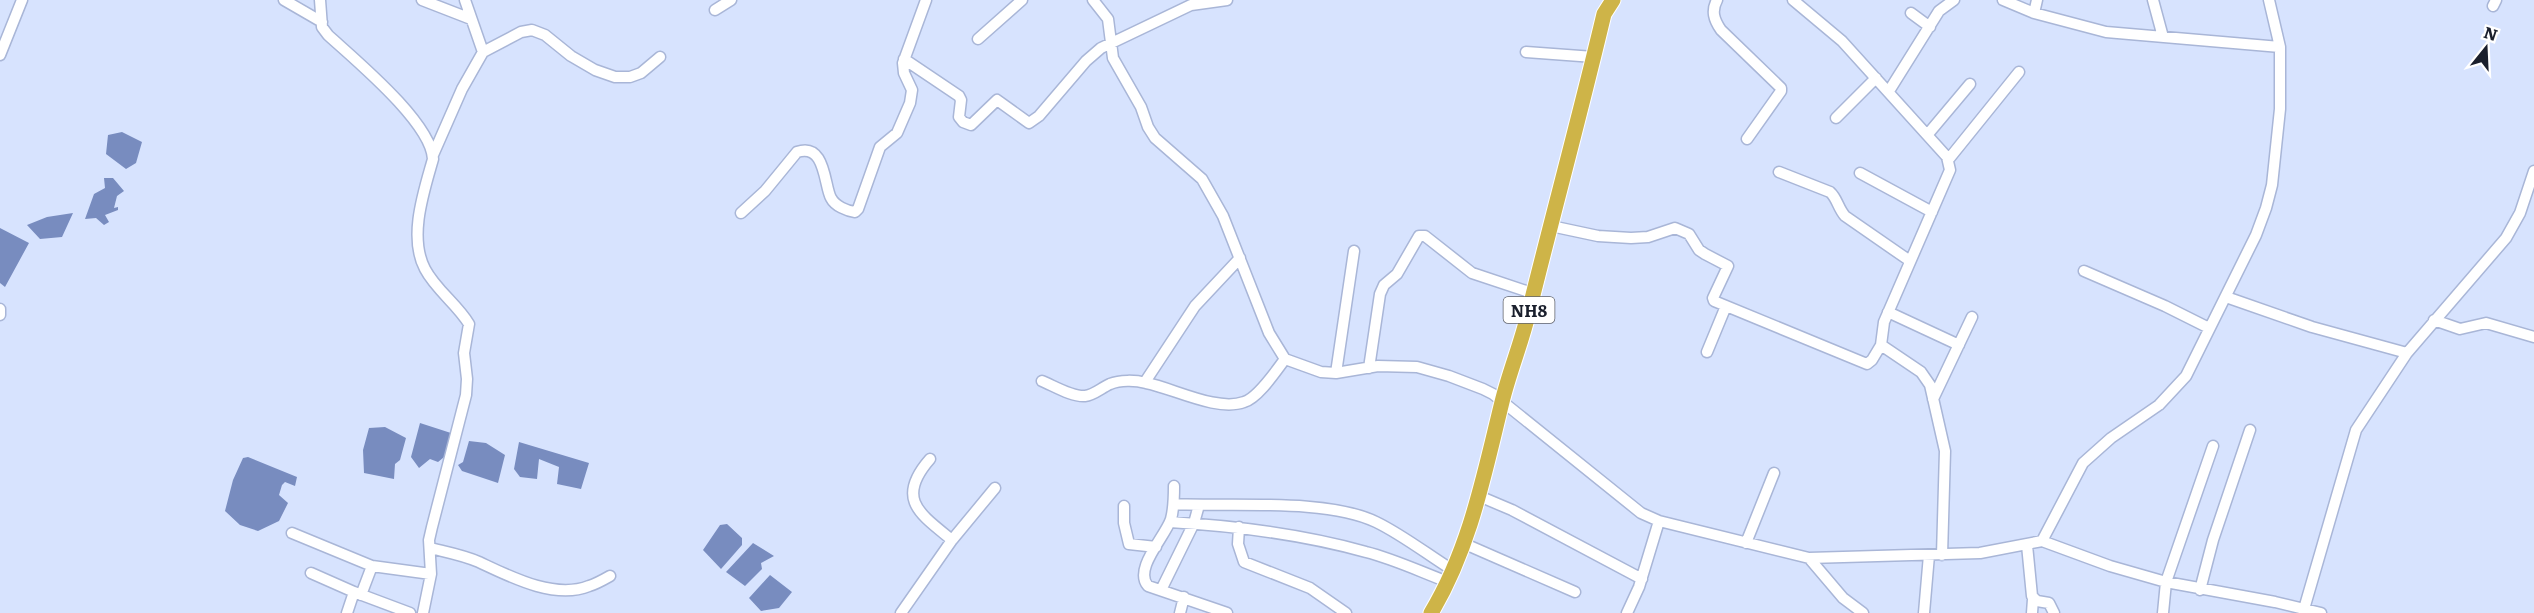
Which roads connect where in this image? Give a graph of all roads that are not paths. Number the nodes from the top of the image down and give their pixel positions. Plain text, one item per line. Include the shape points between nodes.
1 (22, 0) edge
2 (284, 0) edge
3 (320, 0) edge
4 (422, 0) edge
5 (465, 0) edge
6 (731, 0) edge
7 (926, 0) edge
8 (1022, 0) edge
9 (1093, 0) edge
10 (1227, 0) edge
11 (1717, 0) edge
12 (1793, 0) edge
13 (1954, 0) edge
14 (2003, 0) edge
15 (2037, 0) edge
16 (2153, 0) edge
17 (2269, 0) edge
18 (1612, 1) edge
19 (715, 10) dead end
20 (1911, 13) dead end
21 (2034, 13) junction
22 (471, 19) junction
23 (322, 22) junction
24 (1930, 27) junction
25 (2163, 37) junction
26 (978, 39) dead end
27 (1112, 44) junction
28 (2280, 47) junction
29 (483, 52) junction
30 (1526, 52) dead end
31 (0, 55) edge
32 (660, 57) dead end
33 (1594, 57) junction
34 (904, 59) junction
35 (2019, 72) dead end
36 (1876, 78) junction
37 (1970, 84) dead end
38 (1889, 91) junction
39 (1836, 118) dead end
40 (1928, 134) junction
41 (1747, 139) dead end
42 (433, 155) junction
43 (1948, 160) junction
44 (2534, 171) edge
45 (1779, 172) dead end
46 (1860, 172) dead end
47 (1932, 212) junction
48 (741, 213) dead end
49 (1551, 226) junction
50 (1354, 251) dead end
51 (1240, 258) junction
52 (1910, 261) junction
53 (2084, 271) dead end
54 (1532, 293) junction
55 (2226, 297) junction
56 (1726, 306) junction
57 (0, 309) edge
58 (1888, 312) junction
59 (0, 315) edge
60 (1972, 317) dead end
61 (2434, 320) junction
62 (2209, 328) junction
63 (2534, 337) edge
64 (1881, 345) junction
65 (1959, 345) junction
66 (1707, 352) dead end
67 (2407, 353) junction
68 (1285, 359) junction
69 (1369, 368) junction
70 (1336, 373) junction
71 (1042, 381) dead end
72 (1144, 382) junction
73 (1933, 399) junction
74 (1502, 402) junction
75 (2250, 430) dead end
76 (2213, 446) dead end
77 (930, 459) dead end
78 (1774, 473) dead end
79 (1174, 486) dead end
80 (995, 488) dead end
81 (1479, 496) junction
82 (1174, 504) junction
83 (1199, 505) junction
84 (1124, 506) dead end
85 (1659, 521) junction
86 (1170, 522) junction
87 (1194, 523) junction
88 (1239, 527) junction
89 (292, 533) dead end
90 (952, 540) junction
91 (2042, 541) junction
92 (1746, 543) junction
93 (1465, 544) junction
94 (2027, 545) junction
95 (1156, 547) junction
96 (430, 548) junction
97 (1929, 555) junction
98 (1942, 555) junction
99 (1809, 558) junction
100 (372, 566) junction
101 (311, 573) dead end
102 (430, 574) junction
103 (610, 576) dead end
104 (1451, 577) junction
105 (1642, 579) junction
106 (2166, 582) junction
107 (1161, 590) junction
108 (2200, 590) junction
109 (1575, 592) dead end
110 (357, 594) junction
111 (1184, 597) junction
112 (2033, 599) junction
113 (2304, 609) junction
114 (1214, 611) edge
115 (347, 613) edge
116 (410, 613) edge
117 (423, 613) edge
118 (901, 613) edge
119 (1180, 613) edge
120 (1227, 613) edge
121 (1346, 613) edge
122 (1431, 613) edge
123 (1627, 613) edge
124 (1861, 613) edge
125 (1924, 613) edge
126 (2032, 613) edge
127 (2054, 613) edge
128 (2163, 613) edge
129 (2321, 613) edge

1 - 31 street
2 - 23 street
3 - 23 street
4 - 22 street
5 - 22 street
6 - 19 street
7 - 34 street
8 - 26 street
9 - 27 street via 1108,19
10 - 27 street via 1191,5
11 - 41 street via 1714,20 1721,30 1782,88
12 - 36 street via 1842,41
13 - 24 street via 1943,7
14 - 21 street
15 - 21 street
16 - 25 street
17 - 28 street
18 - 33 highway, NH8
20 - 24 street
21 - 25 street via 2106,33
22 - 29 street
23 - 42 street via 328,35 396,99 415,122
24 - 38 street
25 - 28 street
27 - 34 street via 1086,61 1029,123 997,100 978,121 971,125 963,122 958,96
27 - 51 street via 1116,66 1148,127 1205,184
28 - 55 street via 2280,109 2271,185 2256,235
29 - 32 street via 532,30 595,70 615,77 642,73
29 - 42 street
30 - 33 street
33 - 49 highway, NH8
34 - 48 street via 904,73 913,96 897,133 880,147 855,212 849,212 831,198 822,165 808,150 802,150
35 - 43 street
36 - 38 street
36 - 39 street
37 - 40 street
38 - 40 street
40 - 43 street
42 - 96 street via 418,227 418,249 425,269 463,315 469,331 464,353 466,395
43 - 47 street via 1950,170
44 - 61 street via 2520,213 2506,238
45 - 52 street via 1830,192 1845,216
46 - 47 street
47 - 52 street
49 - 54 highway, NH8
49 - 56 street via 1615,238 1683,230 1699,250 1728,266 1713,298
50 - 70 street
51 - 68 street via 1269,333
51 - 72 street via 1195,306
52 - 58 street
53 - 62 street
54 - 69 street via 1472,273 1425,236 1419,236 1380,294
54 - 74 highway, NH8
55 - 62 street
55 - 67 street via 2312,327
56 - 64 street via 1867,364
56 - 66 street
57 - 59 street
58 - 64 street
58 - 65 street
60 - 65 street
61 - 63 street via 2460,329 2486,323
61 - 67 street
62 - 91 street via 2186,376 2159,405 2083,463
64 - 73 street via 1928,379
65 - 73 street
67 - 113 street via 2356,430
68 - 70 street via 1321,372
68 - 72 street via 1253,397 1234,405
69 - 70 street
69 - 74 street via 1432,370 1483,389
71 - 72 street via 1079,396 1122,381
73 - 98 street via 1945,451
74 - 81 highway, NH8
74 - 85 street via 1641,513
75 - 108 street
76 - 106 street
77 - 90 street via 917,474 913,499 922,516
78 - 92 street
79 - 82 street
80 - 90 street
81 - 93 highway, NH8
81 - 105 street
82 - 83 street
82 - 86 street
83 - 87 street
83 - 104 street via 1350,513 1375,522
84 - 95 street via 1129,544
85 - 92 street
85 - 105 street
86 - 87 street
86 - 95 street
87 - 88 street
87 - 107 street
88 - 104 street via 1312,539
88 - 121 street via 1238,544 1244,562 1310,588
89 - 100 street
90 - 118 street
91 - 94 street
91 - 106 street
92 - 99 street
93 - 104 highway, NH8
93 - 109 street
94 - 98 street
94 - 112 street
95 - 107 street via 1143,577 1148,586
96 - 102 street
96 - 103 street via 464,556 516,580 558,589 588,587
97 - 98 street
97 - 99 street
97 - 125 street
99 - 124 street
100 - 102 street
100 - 110 street
101 - 110 street
102 - 117 street
104 - 122 highway, NH8
105 - 123 street
106 - 108 street
106 - 128 street
107 - 111 street
108 - 113 street
110 - 115 street
110 - 116 street
111 - 114 street
111 - 119 street
112 - 126 street
112 - 127 street via 2049,603
113 - 129 street
114 - 120 street

